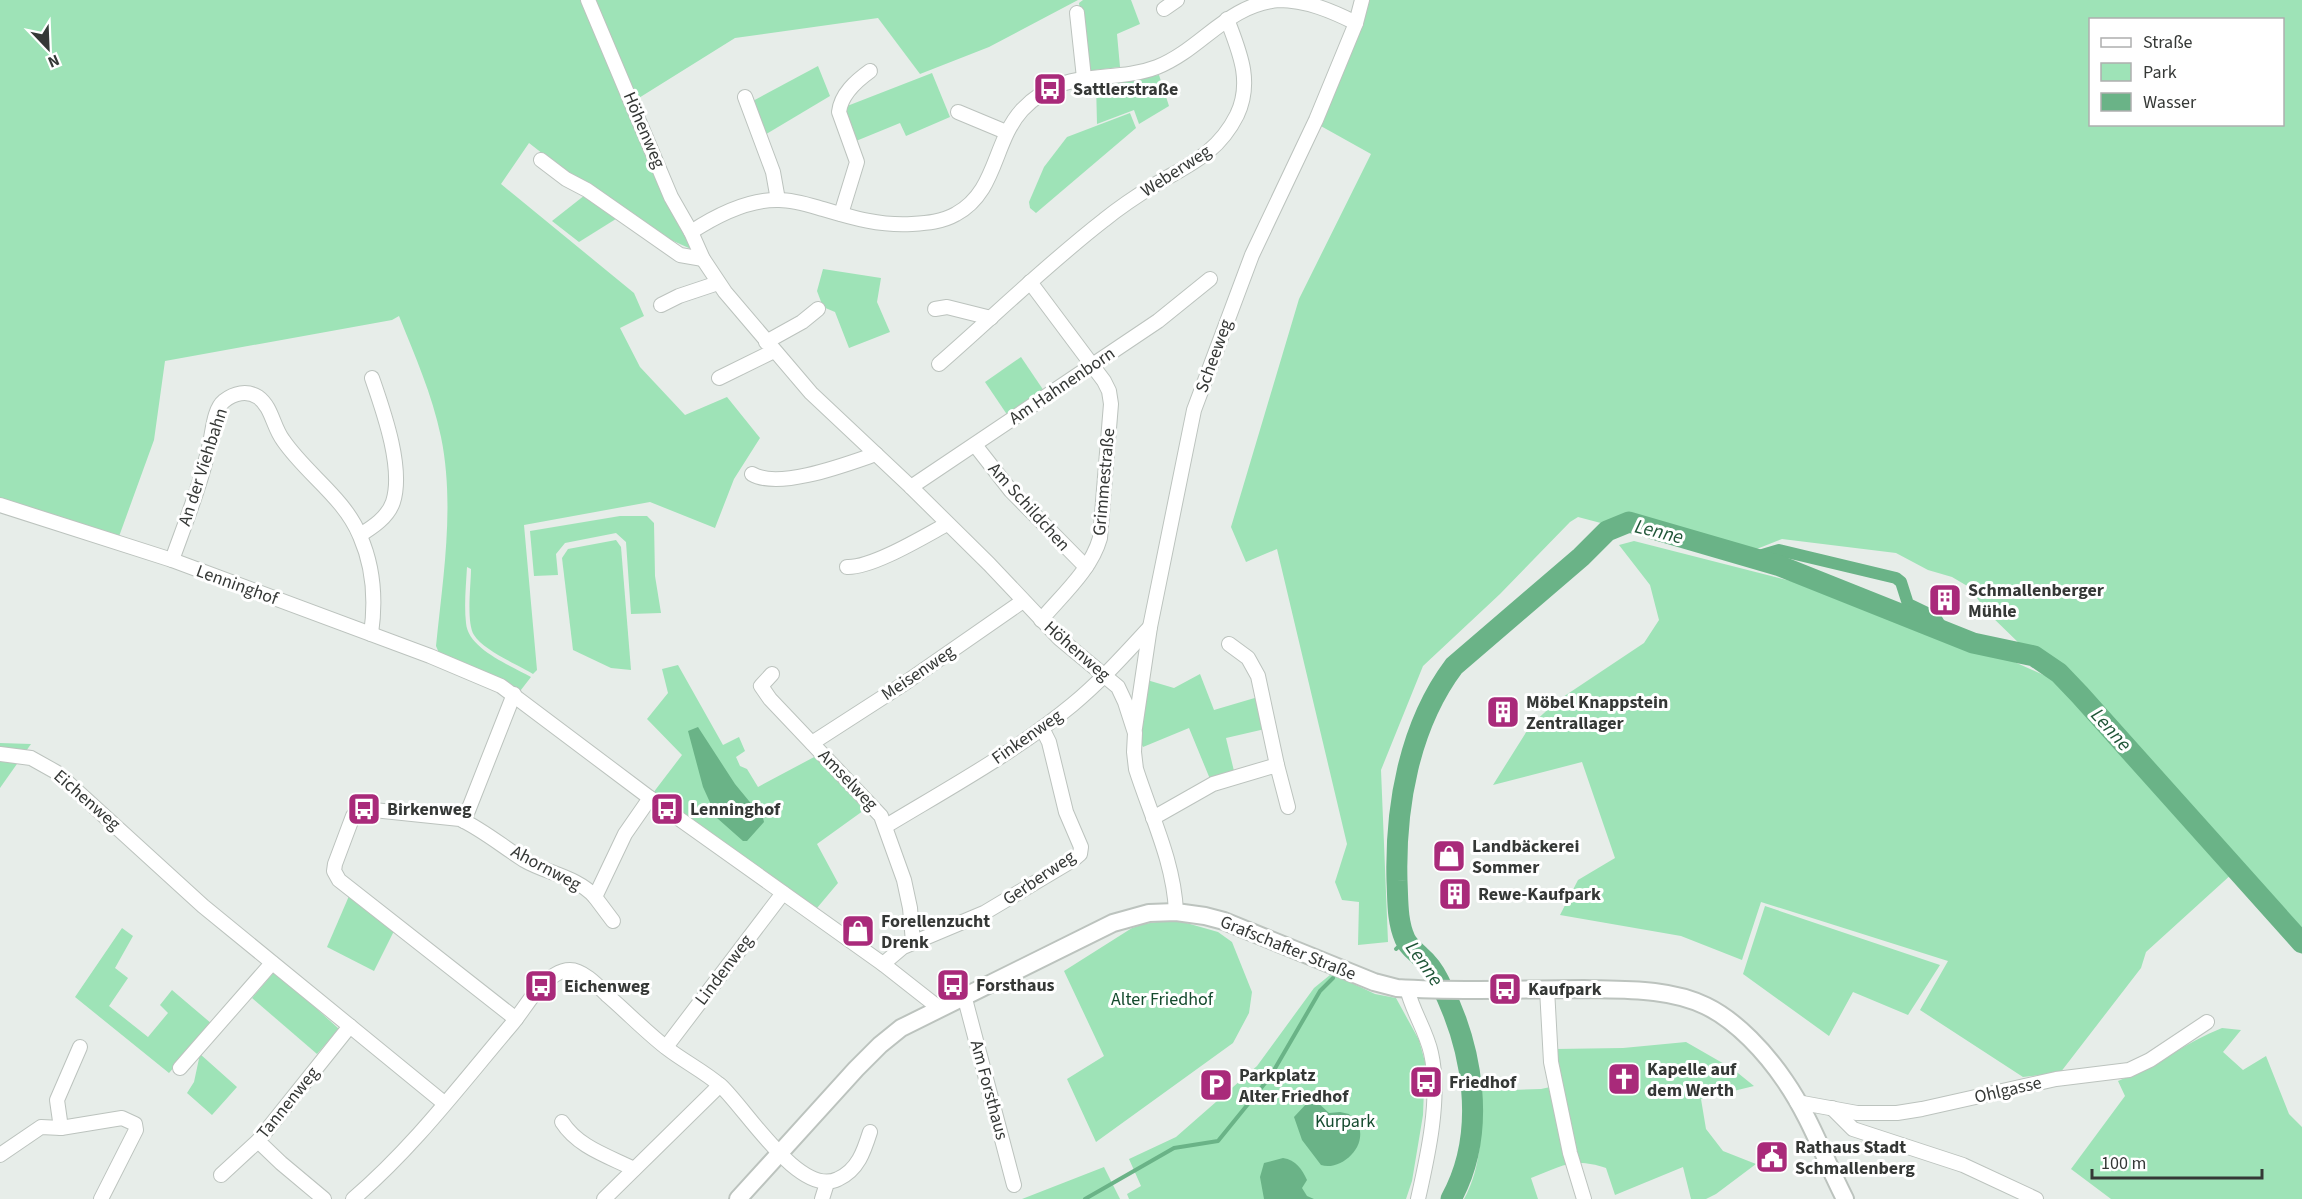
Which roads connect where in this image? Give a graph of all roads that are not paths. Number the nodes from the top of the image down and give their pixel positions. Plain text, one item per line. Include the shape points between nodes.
1 (588, 0) edge
2 (1177, 0) edge
3 (1278, 0) edge
4 (1362, 0) edge
5 (1164, 9) dead end
6 (1077, 13) dead end
7 (1227, 19) junction
8 (1356, 23) junction
9 (870, 71) dead end
10 (1084, 78) junction
11 (745, 97) dead end
12 (958, 112) dead end
13 (1006, 132) junction
14 (541, 160) dead end
15 (778, 200) junction
16 (841, 214) junction
17 (691, 232) junction
18 (703, 259) junction
19 (1210, 279) dead end
20 (1030, 282) junction
21 (718, 283) junction
22 (662, 304) dead end
23 (818, 309) dead end
24 (935, 309) dead end
25 (991, 318) junction
26 (770, 347) junction
27 (939, 364) dead end
28 (1091, 366) junction
29 (372, 378) dead end
30 (719, 378) dead end
31 (975, 445) junction
32 (876, 454) junction
33 (752, 474) dead end
34 (911, 487) junction
35 (0, 505) edge
36 (947, 524) junction
37 (360, 535) junction
38 (172, 560) junction
39 (847, 567) dead end
40 (1086, 567) junction
41 (1023, 601) junction
42 (1041, 620) junction
43 (1150, 627) junction
44 (371, 634) junction
45 (1229, 644) dead end
46 (772, 674) dead end
47 (1105, 676) junction
48 (514, 694) junction
49 (1042, 728) junction
50 (1135, 733) junction
51 (812, 743) junction
52 (0, 754) edge
53 (1277, 765) junction
54 (650, 798) junction
55 (1288, 807) dead end
56 (1153, 818) junction
57 (464, 821) junction
58 (886, 826) junction
59 (783, 893) junction
60 (595, 897) junction
61 (1176, 912) junction
62 (613, 921) dead end
63 (913, 942) junction
64 (272, 963) junction
65 (883, 964) junction
66 (1412, 989) junction
67 (1546, 989) junction
68 (964, 995) junction
69 (939, 1008) junction
70 (516, 1019) junction
71 (2207, 1022) dead end
72 (350, 1026) junction
73 (80, 1047) dead end
74 (666, 1047) junction
75 (180, 1068) dead end
76 (720, 1085) junction
77 (1797, 1102) junction
78 (444, 1103) junction
79 (1832, 1108) junction
80 (562, 1122) dead end
81 (61, 1128) junction
82 (870, 1132) dead end
83 (258, 1141) junction
84 (780, 1154) junction
85 (0, 1155) edge
86 (634, 1169) junction
87 (221, 1175) dead end
88 (827, 1183) junction
89 (1014, 1185) dead end
90 (101, 1199) edge
91 (324, 1199) edge
92 (353, 1199) edge
93 (604, 1199) edge
94 (738, 1199) edge
95 (822, 1199) edge
96 (1418, 1199) edge
97 (1584, 1199) edge
98 (1845, 1199) edge
99 (2036, 1199) edge

1 - 17 street, Höhenweg via 671,197
2 - 5 street
3 - 7 street via 1247,8
3 - 8 street via 1301,1
4 - 8 street, Scheeweg
6 - 10 street
7 - 10 street via 1181,54 1158,66 1140,72
7 - 20 street, Weberweg via 1245,79 1238,112 1222,139 1209,153 1103,221
8 - 43 street, Scheeweg via 1316,120 1252,255 1202,386
9 - 16 street via 854,84 840,105 857,162
10 - 13 street via 1050,89 1023,109
11 - 15 street via 773,172
12 - 13 street
13 - 16 street via 987,183 975,200 958,213 927,224 899,225
14 - 18 street via 680,255
15 - 16 street
15 - 17 street via 735,208
17 - 18 street, Höhenweg
18 - 21 street, Höhenweg
19 - 28 street, Am Hahnenborn via 1158,321
20 - 25 street, Weberweg
20 - 28 street
21 - 22 street
21 - 26 street, Höhenweg
23 - 26 street
24 - 25 street via 947,307
25 - 27 street, Weberweg
26 - 30 street
26 - 32 street, Höhenweg via 811,393
28 - 31 street, Am Hahnenborn
28 - 40 street, Grimmestraße via 1107,386 1111,404 1100,538
29 - 37 street via 392,451 395,489 387,513
31 - 34 street, Am Hahnenborn
31 - 40 street, Am Schildchen via 1011,491
32 - 33 street via 807,475 765,480
32 - 34 street, Höhenweg
34 - 36 street, Höhenweg
35 - 38 street, Lenninghof
36 - 39 street via 857,568
36 - 41 street, Höhenweg
37 - 38 street, An der Viehbahn via 338,500 287,446 264,403 258,397 234,394 220,405 200,485
37 - 44 street, An der Viehbahn via 375,592
38 - 44 street, Lenninghof
40 - 42 street, Grimmestraße
41 - 42 street, Höhenweg
41 - 51 street, Meisenweg
42 - 47 street, Höhenweg
43 - 47 street, Finkenweg
43 - 50 street, Scheeweg
44 - 48 street, Lenninghof via 477,675
45 - 53 street via 1248,658 1258,676
46 - 51 street, Amselweg via 760,686
47 - 49 street, Finkenweg
47 - 50 street, Höhenweg via 1122,693
48 - 54 street, Lenninghof
48 - 57 street
49 - 58 street, Finkenweg
49 - 63 street, Gerberweg via 1080,854 1000,905
50 - 56 street, Höhenweg via 1136,769
51 - 58 street, Amselweg via 877,810
52 - 64 street, Eichenweg via 31,758 56,772 203,906
53 - 55 street
53 - 56 street via 1214,784
54 - 59 street, Lenninghof
54 - 60 street, Ahornweg via 626,834
56 - 61 street, Höhenweg via 1173,879
57 - 60 street, Ahornweg via 525,860
57 - 70 street via 359,810 353,816 334,871 343,883
58 - 63 street, Amselweg via 908,895
59 - 65 street, Lenninghof
59 - 74 street, Lindenweg
60 - 62 street, Ahornweg
61 - 66 street, Grafschafter Straße via 1224,921 1386,986
61 - 68 street, Grafschafter Straße via 1149,913 1113,923
63 - 65 street, Gerberweg
64 - 72 street, Eichenweg
64 - 75 street
65 - 69 street, Lenninghof
66 - 67 street, Grafschafter Straße
66 - 96 street via 1412,1008 1427,1039 1434,1072 1428,1148
67 - 77 street, Grafschafter Straße via 1637,991 1669,995 1707,1007 1734,1025 1757,1048 1784,1079
67 - 97 street via 1551,1062
68 - 69 street, Grafschafter Straße
68 - 89 street, Am Forsthaus
69 - 84 street, Grafschafter Straße via 901,1028 880,1045
70 - 74 street via 546,981 570,970 601,989
70 - 78 street
71 - 79 street, Ohlgasse via 2129,1070 2056,1079 1907,1112 1871,1114
72 - 78 street, Eichenweg
72 - 83 street, Tannenweg
73 - 81 street via 57,1100
74 - 76 street
76 - 84 street
76 - 86 street
77 - 79 street, Ohlgasse
77 - 98 street, Grafschafter Straße
78 - 92 street via 393,1163
79 - 99 street via 1853,1129 1963,1165
80 - 86 street via 574,1138
81 - 85 street via 37,1128
81 - 90 street via 122,1118 135,1124 134,1135
82 - 88 street via 858,1163 846,1175
83 - 87 street, Tannenweg
83 - 91 street
84 - 88 street via 809,1178
84 - 94 street, Grafschafter Straße
86 - 93 street
88 - 95 street

